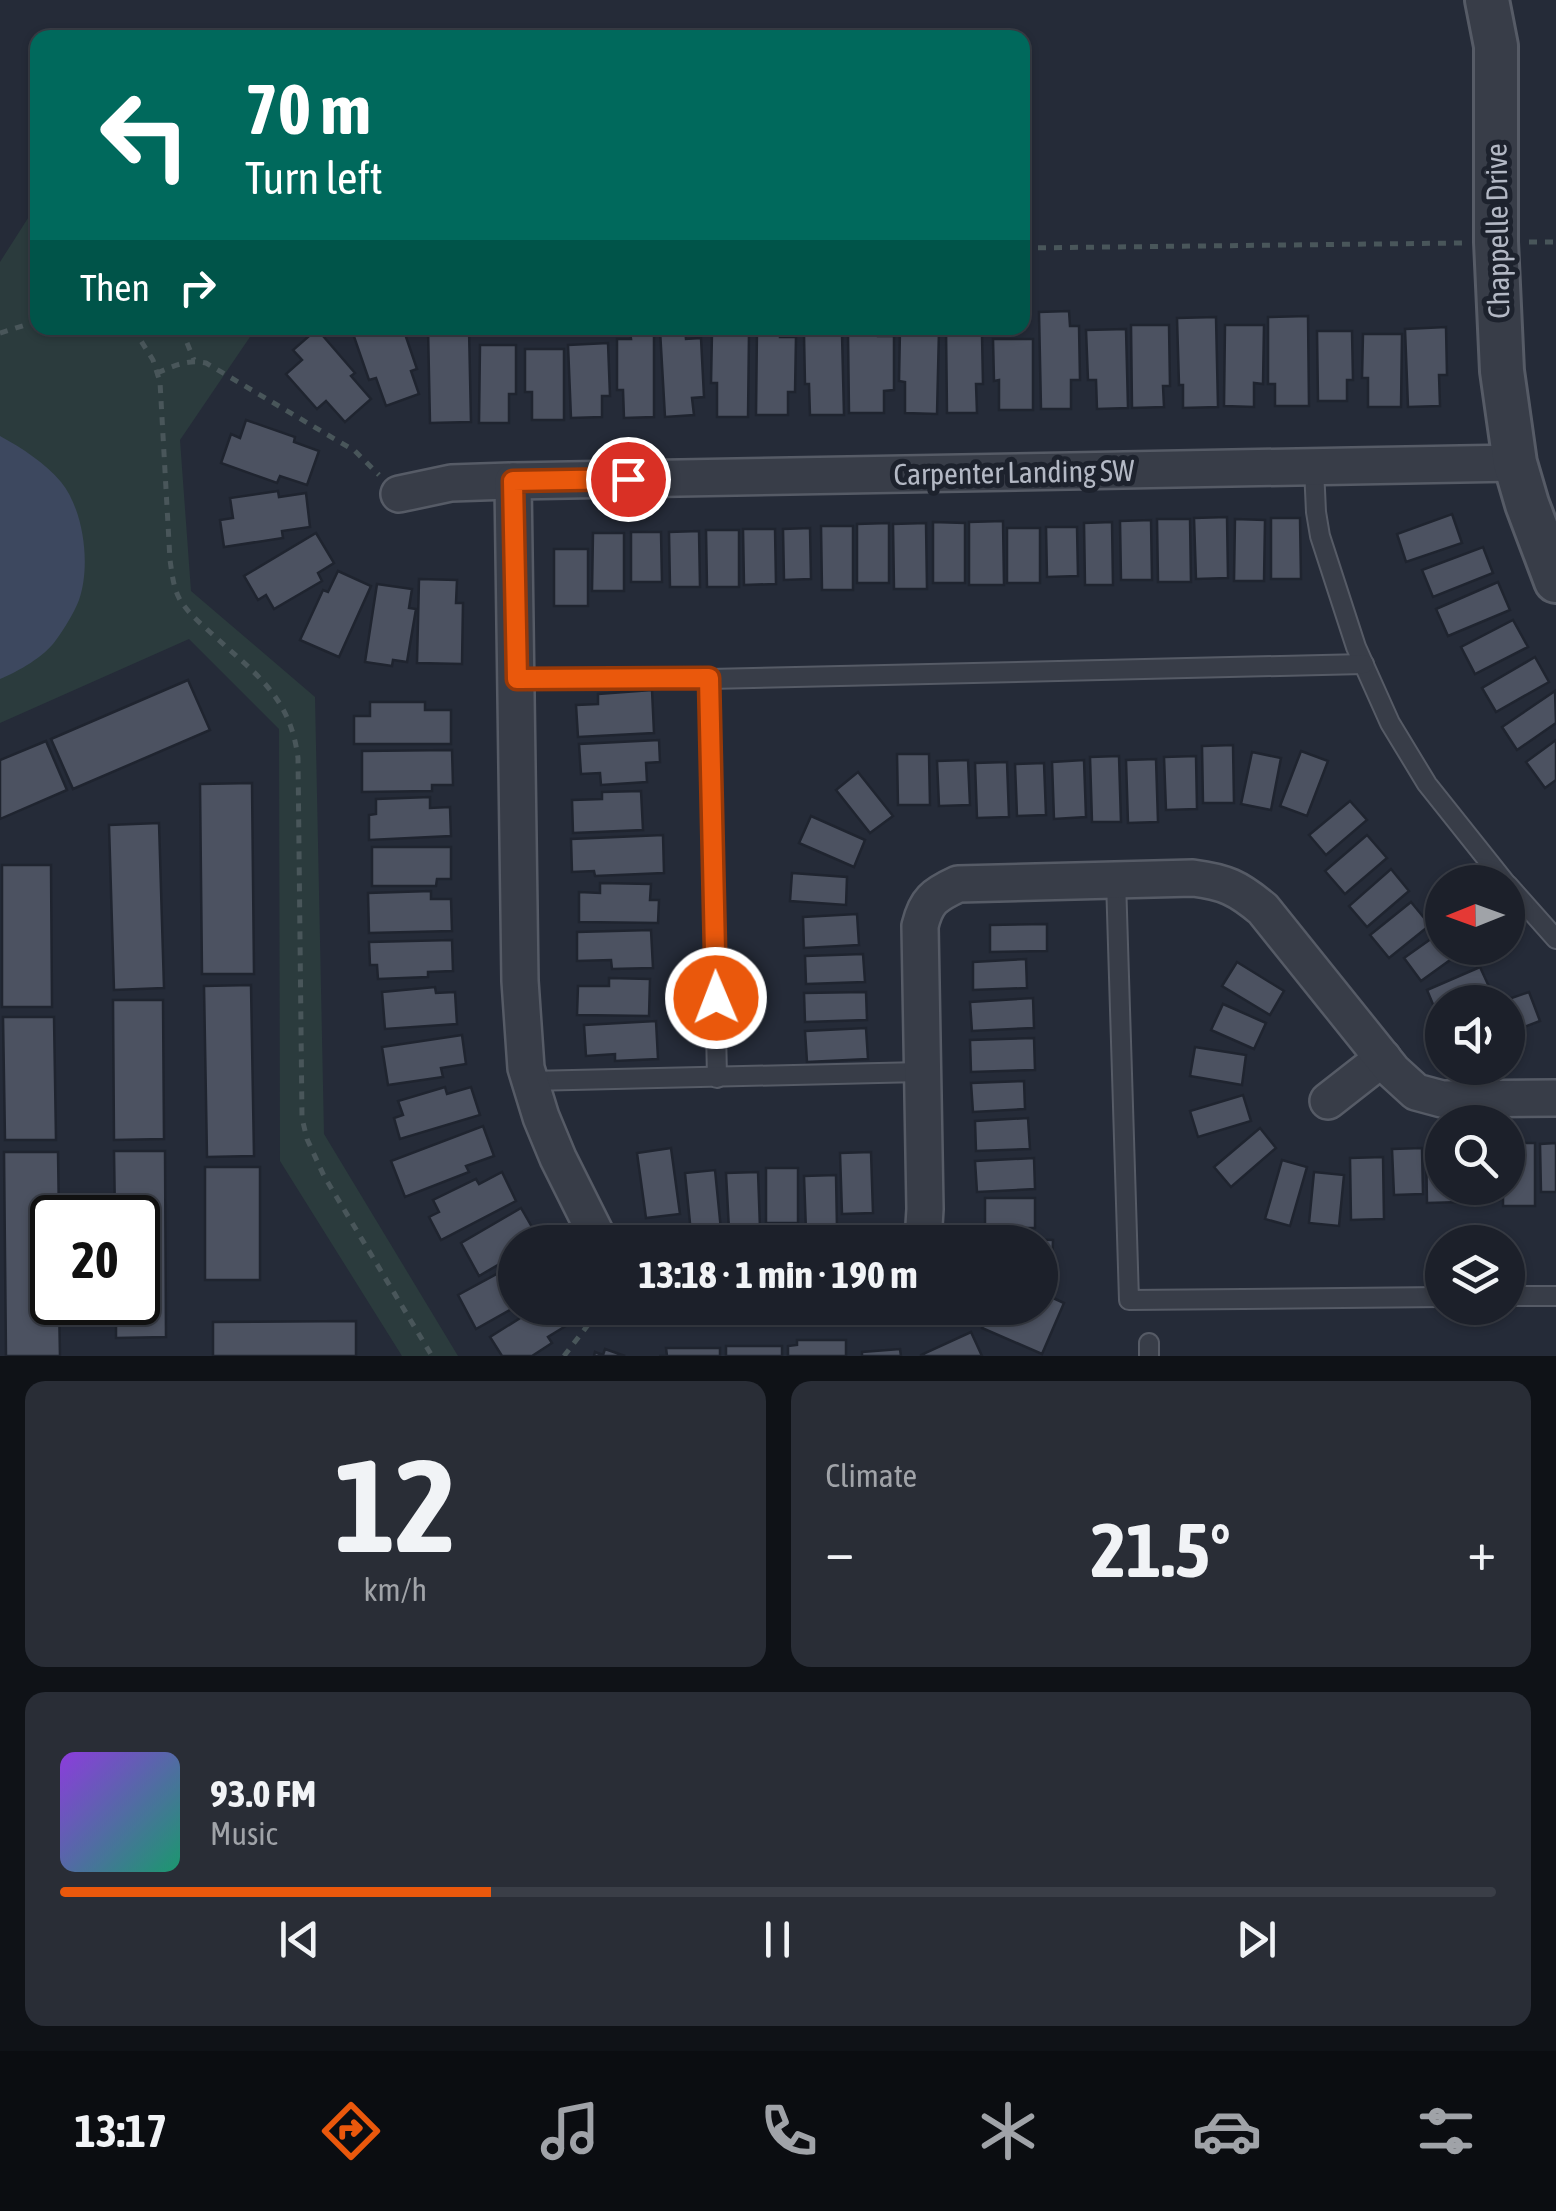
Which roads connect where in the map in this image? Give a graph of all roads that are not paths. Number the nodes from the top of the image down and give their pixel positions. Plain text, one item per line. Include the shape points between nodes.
1 (1487, 0) edge
2 (1516, 462) junction
3 (1314, 468) junction
4 (513, 481) junction
5 (399, 494) road end
6 (1556, 581) edge
7 (1364, 664) junction
8 (709, 678) junction
9 (517, 679) junction
10 (1491, 865) edge
11 (1116, 880) junction
12 (1525, 905) edge
13 (1556, 939) edge
14 (1383, 1058) junction
15 (921, 1072) junction
16 (717, 1078) junction
17 (530, 1081) junction
18 (1556, 1098) edge
19 (1328, 1101) dead end
20 (592, 1225) edge
21 (924, 1225) edge
22 (1525, 1296) edge
23 (1556, 1296) edge
24 (1425, 1297) edge

1 - 2 street, Chappelle Drive via 1496,46 1502,371
2 - 3 street, Carpenter Landing SW
2 - 6 street, Chappelle Drive
3 - 4 street, Carpenter Landing SW
3 - 7 lane via 1320,536
4 - 5 street, Carpenter Landing SW via 451,482
4 - 9 street
7 - 8 lane
7 - 10 lane via 1428,784
8 - 9 lane
8 - 16 lane
9 - 17 street via 520,982
11 - 14 street via 1192,878 1240,890 1263,908
11 - 15 street via 958,884 940,892 925,907 920,926
11 - 24 lane via 1129,1300
12 - 13 lane
14 - 18 street via 1416,1092 1442,1099
14 - 19 street
15 - 16 lane
15 - 21 street
16 - 17 lane
17 - 20 street
22 - 23 lane

